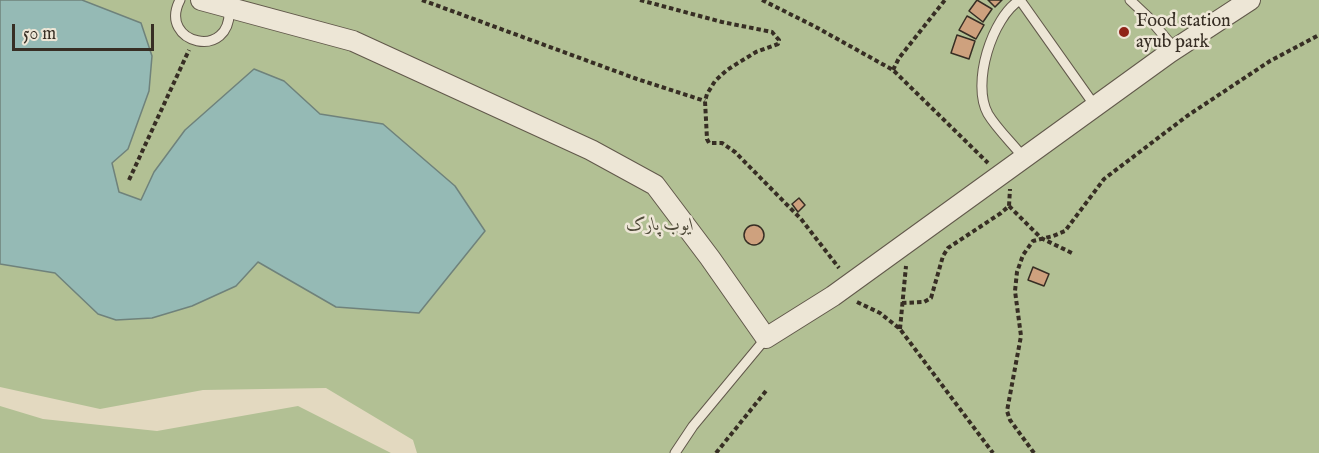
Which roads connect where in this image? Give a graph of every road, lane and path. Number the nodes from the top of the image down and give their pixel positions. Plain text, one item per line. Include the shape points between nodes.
1 (180, 0) edge
2 (201, 0) edge
3 (422, 0) edge
4 (640, 0) edge
5 (762, 0) edge
6 (945, 0) edge
7 (1020, 0) edge
8 (1130, 0) edge
9 (1250, 0) edge
10 (229, 8) junction
11 (1319, 34) edge
12 (193, 40) junction
13 (1175, 49) junction
14 (893, 70) junction
15 (705, 101) junction
16 (1095, 106) junction
17 (1023, 158) junction
18 (1000, 174) junction
19 (129, 180) dead end
20 (1009, 206) junction
21 (917, 234) junction
22 (1041, 238) junction
23 (1074, 254) dead end
24 (850, 283) junction
25 (833, 296) junction
26 (902, 303) junction
27 (900, 329) junction
28 (766, 338) junction
29 (766, 391) dead end
30 (675, 453) edge
31 (716, 453) edge
32 (993, 453) edge
33 (1034, 453) edge

1 - 12 lane via 176,20 179,29
2 - 10 street
3 - 15 path
4 - 15 path via 772,32 779,39 774,47 756,52 727,69 715,81
5 - 14 path
6 - 14 path
7 - 16 lane
7 - 17 lane via 1010,6 996,26 984,71 983,92 988,114
8 - 13 lane
9 - 13 street
10 - 12 lane via 230,18 221,35 203,42
10 - 28 street via 353,41 591,150 655,185
11 - 22 path via 1186,116 1104,179 1065,231
12 - 19 path
13 - 16 street
14 - 18 path
15 - 24 path via 709,143 722,143 735,152 801,219
16 - 17 street
17 - 18 street
18 - 20 path via 1010,189
18 - 21 street
20 - 22 path
20 - 26 path via 948,248 932,298
21 - 24 street
21 - 26 path via 907,259
22 - 23 path
22 - 33 path via 1033,241 1023,255 1017,272 1015,291 1021,336 1007,411
24 - 25 street
25 - 27 path via 863,304
25 - 28 street
26 - 27 path
27 - 32 path
28 - 30 lane
29 - 31 path

